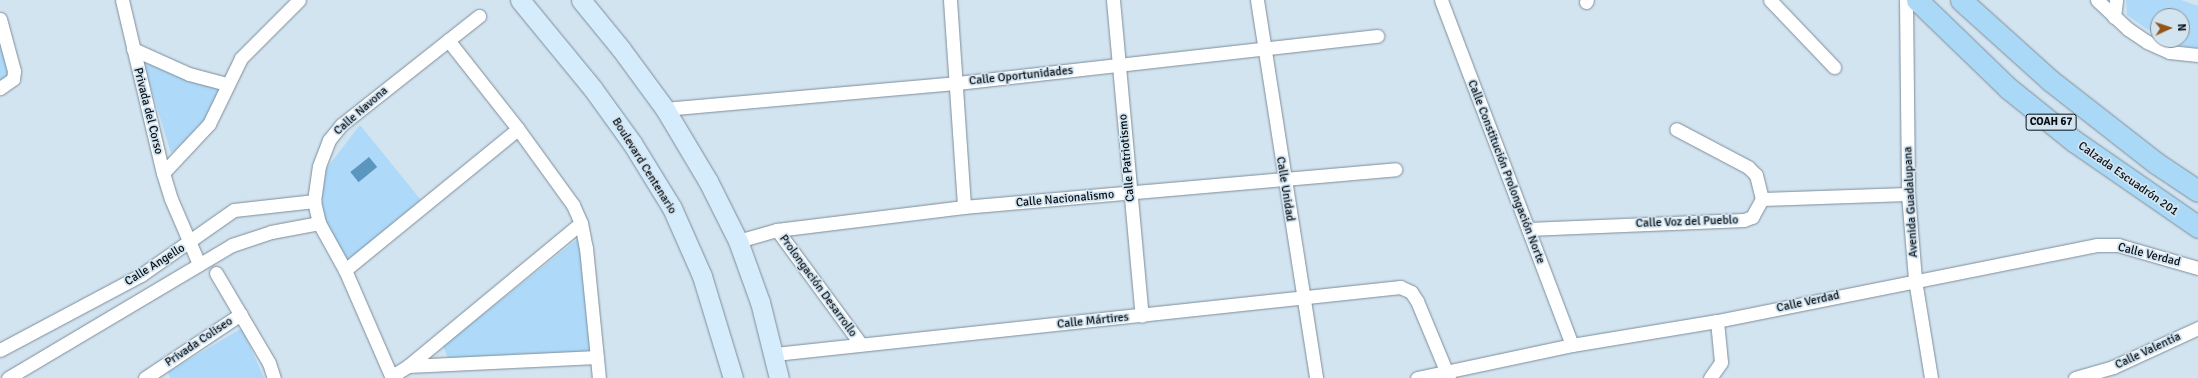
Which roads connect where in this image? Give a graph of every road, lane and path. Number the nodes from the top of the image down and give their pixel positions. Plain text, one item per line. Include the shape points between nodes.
1 (299, 0) edge
2 (520, 0) edge
3 (580, 0) edge
4 (950, 0) edge
5 (1113, 0) edge
6 (1257, 0) edge
7 (1441, 0) edge
8 (1770, 0) edge
9 (1914, 0) edge
10 (1961, 0) edge
11 (2097, 0) edge
12 (2116, 0) edge
13 (124, 2) edge
14 (479, 16) dead end
15 (2114, 17) junction
16 (0, 19) edge
17 (1377, 36) dead end
18 (448, 40) junction
19 (133, 49) junction
20 (1263, 49) junction
21 (2198, 55) edge
22 (1119, 65) junction
23 (1834, 68) dead end
24 (957, 83) junction
25 (227, 84) junction
26 (0, 88) edge
27 (665, 109) junction
28 (518, 129) junction
29 (1676, 129) dead end
30 (1395, 169) dead end
31 (163, 173) junction
32 (1284, 180) junction
33 (2198, 191) edge
34 (1131, 193) junction
35 (1908, 194) junction
36 (1762, 199) junction
37 (314, 201) junction
38 (964, 207) junction
39 (319, 223) junction
40 (581, 223) junction
41 (2198, 227) edge
42 (1528, 229) junction
43 (777, 230) junction
44 (738, 241) junction
45 (189, 243) junction
46 (199, 264) junction
47 (2198, 268) edge
48 (345, 270) junction
49 (216, 273) dead end
50 (1915, 280) junction
51 (1302, 299) junction
52 (241, 314) junction
53 (1142, 316) junction
54 (1717, 321) junction
55 (2198, 328) edge
56 (860, 343) junction
57 (1572, 344) junction
58 (0, 350) edge
59 (775, 354) junction
60 (597, 357) junction
61 (408, 366) junction
62 (158, 374) edge
63 (1448, 374) edge
64 (392, 377) edge
65 (8, 378) edge
66 (145, 378) edge
67 (274, 378) edge
68 (599, 378) edge
69 (733, 378) edge
70 (779, 378) edge
71 (1316, 378) edge
72 (1417, 378) edge
73 (1710, 378) edge
74 (1931, 378) edge
75 (2075, 378) edge

1 - 25 street, Privada del Corso via 247,50 234,67
2 - 69 main road, Boulevard Centenario via 593,89 632,143 672,208 702,276
3 - 27 main road via 621,49
4 - 24 street
5 - 22 street, Calle Patriotismo
6 - 20 street, Calle Unidad
7 - 42 street, Calle Constitución Prolongación Norte
8 - 23 street
9 - 35 street, Avenida Guadalupana via 1908,25
9 - 41 main road, Calzada Escuadrón 201 / COAH 67 via 2008,88 2074,141
10 - 33 main road, COAH 67 via 2079,104 2156,163
11 - 15 street
12 - 15 street
13 - 19 street, Privada del Corso
14 - 18 street, Calle Navona
15 - 21 street via 2147,42 2169,52
16 - 26 street via 14,71 13,79
17 - 20 street, Calle Oportunidades
18 - 28 street
18 - 37 street, Calle Navona via 341,125 333,135 319,166
19 - 25 street, Privada del Corso via 189,74
19 - 31 street, Privada del Corso
20 - 22 street, Calle Oportunidades
20 - 32 street, Calle Unidad
22 - 24 street, Calle Oportunidades
22 - 34 street, Calle Patriotismo
24 - 27 street, Calle Oportunidades
24 - 38 street
25 - 31 street, Privada del Corso via 209,124 199,138
27 - 44 main road via 708,181
28 - 40 street via 573,205
28 - 48 street
29 - 36 street via 1748,167 1756,175
30 - 32 street, Calle Nacionalismo
31 - 45 street, Privada del Corso
32 - 34 street, Calle Nacionalismo
32 - 51 street, Calle Unidad
34 - 38 street, Calle Nacionalismo
34 - 53 street, Calle Patriotismo
35 - 36 street
35 - 50 street, Avenida Guadalupana
36 - 42 street, Calle Voz del Pueblo via 1752,217 1744,220
37 - 39 street, Calle Navona
37 - 45 street, Calle Angello via 234,210
38 - 43 street, Calle Nacionalismo
39 - 46 street, Calle Angello via 250,238
39 - 48 street, Calle Navona
40 - 60 street via 586,248
40 - 61 street, Calle Navona
42 - 57 street, Calle Constitución Prolongación Norte
43 - 44 street, Calle Nacionalismo
43 - 56 street, Prolongación Desarrollo
44 - 59 main road
45 - 46 street, Privada del Corso
45 - 58 street, Calle Angello via 141,275
46 - 65 street, Calle Angello
47 - 50 street, Calle Verdad via 2118,245 2097,245
48 - 64 street, Calle Navona
49 - 52 street, Privada Coliseo
50 - 54 street, Calle Verdad
50 - 74 street, Avenida Guadalupana
51 - 53 street, Calle Mártires
51 - 63 street, Calle Mártires via 1400,287 1410,292 1418,301
51 - 71 street, Calle Unidad
52 - 62 street, Privada Coliseo
52 - 67 street, Privada Coliseo via 269,363
53 - 56 street, Calle Mártires
54 - 57 street, Calle Verdad
54 - 73 street via 1720,362
55 - 75 street, Calle Valentía via 2113,367
56 - 59 street, Calle Mártires
57 - 63 street, Calle Verdad
59 - 70 main road
60 - 61 street, Calle Navona
60 - 68 street
61 - 64 street, Calle Navona
62 - 66 street, Privada Coliseo
63 - 72 street, Calle Verdad

